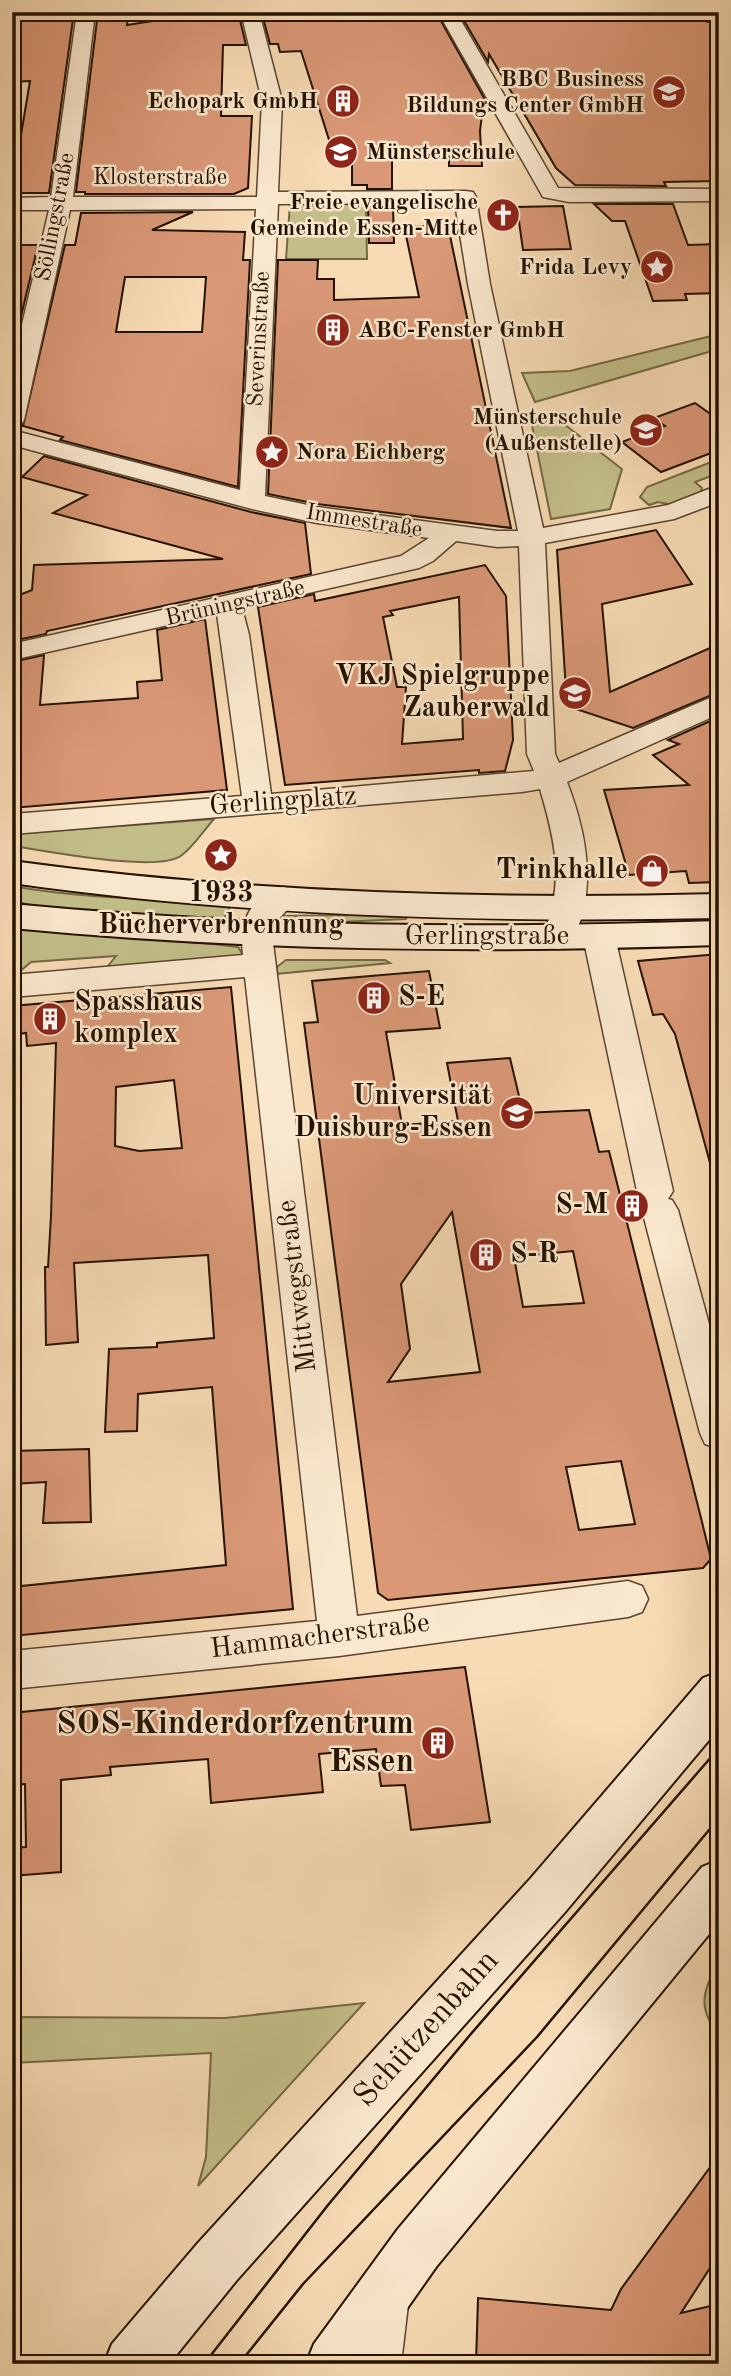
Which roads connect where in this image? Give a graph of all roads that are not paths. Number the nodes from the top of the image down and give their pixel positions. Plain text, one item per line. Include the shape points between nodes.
1 (86, 12) edge
2 (250, 12) edge
3 (447, 12) edge
4 (719, 195) edge
5 (267, 200) junction
6 (12, 204) edge
7 (61, 204) junction
8 (12, 420) edge
9 (12, 437) edge
10 (719, 492) edge
11 (252, 501) junction
12 (449, 534) junction
13 (532, 538) junction
14 (228, 605) junction
15 (12, 652) edge
16 (719, 704) edge
17 (552, 777) junction
18 (258, 804) junction
19 (12, 824) edge
20 (12, 872) edge
21 (284, 898) junction
22 (719, 906) edge
23 (12, 916) edge
24 (564, 923) junction
25 (719, 933) edge
26 (598, 937) junction
27 (258, 950) junction
28 (12, 986) edge
29 (719, 1433) edge
30 (628, 1599) dead end
31 (339, 1637) junction
32 (12, 1670) edge
33 (719, 1693) edge
34 (719, 1884) edge
35 (385, 2293) junction
36 (132, 2364) edge
37 (334, 2364) edge
38 (375, 2364) edge

1 - 7 street, Söllingstraße
2 - 5 street, Severinstraße via 272,95
3 - 4 street via 560,194
5 - 7 street, Klosterstraße
5 - 11 street, Severinstraße
5 - 13 street, Klosterstraße via 465,197
6 - 7 street, Klosterstraße
7 - 8 street, Söllingstraße
9 - 11 street, Immestraße
10 - 13 street, Immestraße via 674,511
11 - 12 street, Immestraße
12 - 13 street, Immestraße
12 - 14 street, Brüningstraße via 410,562
13 - 17 street via 541,754
14 - 15 street, Brüningstraße
14 - 18 street
16 - 17 street, Gerlingplatz
17 - 18 street, Gerlingplatz
17 - 24 street via 572,871
18 - 19 street, Gerlingplatz
20 - 21 main road, Gerlingstraße
21 - 24 main road, Gerlingstraße
21 - 27 street via 259,920
22 - 24 main road, Gerlingstraße
23 - 27 main road, Gerlingstraße via 149,930
24 - 26 main road, Gerlingstraße
24 - 27 main road, Gerlingstraße
25 - 26 main road, Gerlingstraße
26 - 29 street via 658,1200
27 - 28 street, Gerlingstraße
27 - 31 street, Mittwegstraße
30 - 31 street, Hammacherstraße
31 - 32 street, Hammacherstraße
33 - 36 main road, Schützenbahn via 548,1895 217,2262
34 - 35 main road via 426,2237
35 - 37 main road
35 - 38 street

